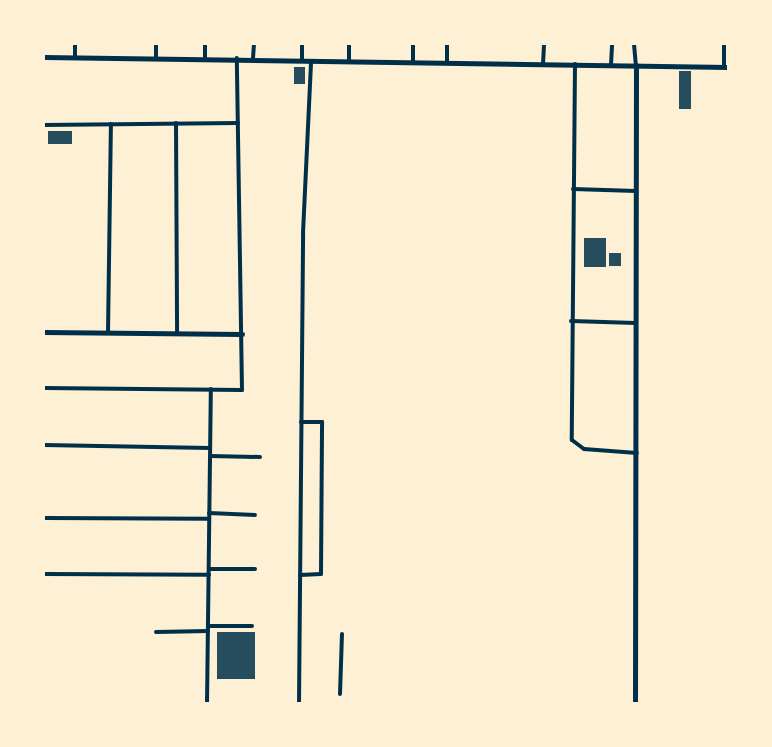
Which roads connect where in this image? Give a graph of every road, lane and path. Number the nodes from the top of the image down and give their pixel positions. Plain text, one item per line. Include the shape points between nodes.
1 (75, 44) edge
2 (156, 44) edge
3 (205, 44) edge
4 (254, 44) edge
5 (302, 44) edge
6 (349, 44) edge
7 (413, 44) edge
8 (447, 44) edge
9 (543, 44) edge
10 (612, 44) edge
11 (634, 44) edge
12 (724, 44) edge
13 (44, 57) edge
14 (75, 57) junction
15 (156, 57) junction
16 (205, 58) junction
17 (237, 58) junction
18 (253, 58) junction
19 (302, 60) junction
20 (311, 61) junction
21 (349, 61) junction
22 (413, 62) junction
23 (447, 62) junction
24 (543, 64) junction
25 (575, 64) junction
26 (611, 65) junction
27 (636, 65) junction
28 (726, 67) edge
29 (176, 123) junction
30 (238, 123) junction
31 (111, 124) junction
32 (44, 125) edge
33 (573, 189) junction
34 (637, 191) junction
35 (571, 321) junction
36 (636, 323) junction
37 (44, 332) edge
38 (108, 333) junction
39 (177, 334) junction
40 (242, 334) junction
41 (44, 388) edge
42 (211, 389) junction
43 (301, 422) junction
44 (44, 445) edge
45 (210, 448) junction
46 (637, 453) junction
47 (210, 456) junction
48 (260, 457) dead end
49 (209, 513) junction
50 (255, 515) dead end
51 (44, 518) edge
52 (209, 519) junction
53 (209, 569) junction
54 (255, 569) dead end
55 (44, 574) edge
56 (300, 574) junction
57 (209, 575) junction
58 (252, 626) dead end
59 (208, 629) junction
60 (156, 632) dead end
61 (342, 634) dead end
62 (340, 694) dead end
63 (207, 704) edge
64 (299, 704) edge
65 (635, 704) edge

1 - 14 street
2 - 15 street
3 - 16 street
4 - 18 street
5 - 19 street
6 - 21 street
7 - 22 street
8 - 23 street
9 - 24 street
10 - 26 street
11 - 27 street
12 - 28 street
13 - 14 street
14 - 15 street
15 - 16 street
16 - 17 street
17 - 18 street
17 - 30 street
18 - 19 street
19 - 20 street
20 - 21 street
20 - 43 street
21 - 22 street
22 - 23 street
23 - 24 street
24 - 25 street
25 - 26 street
25 - 33 street
26 - 27 street
27 - 28 street
27 - 34 street
29 - 30 street
29 - 31 street
29 - 39 street
30 - 40 street
31 - 32 street
31 - 38 street
33 - 34 street
33 - 35 street
34 - 36 street
35 - 36 street
35 - 46 street via 573,444
36 - 46 street
37 - 38 street
38 - 39 street
39 - 40 street
40 - 42 street via 242,390
41 - 42 street
42 - 45 street
43 - 56 street
43 - 56 street via 322,422 322,445 321,574
44 - 45 street
45 - 47 street
46 - 65 street
47 - 48 street
47 - 49 street
49 - 50 street
49 - 52 street
51 - 52 street
52 - 53 street
53 - 54 street
53 - 57 street
55 - 57 street
56 - 64 street
57 - 59 street
58 - 59 street
59 - 60 street
59 - 63 street
61 - 62 street

